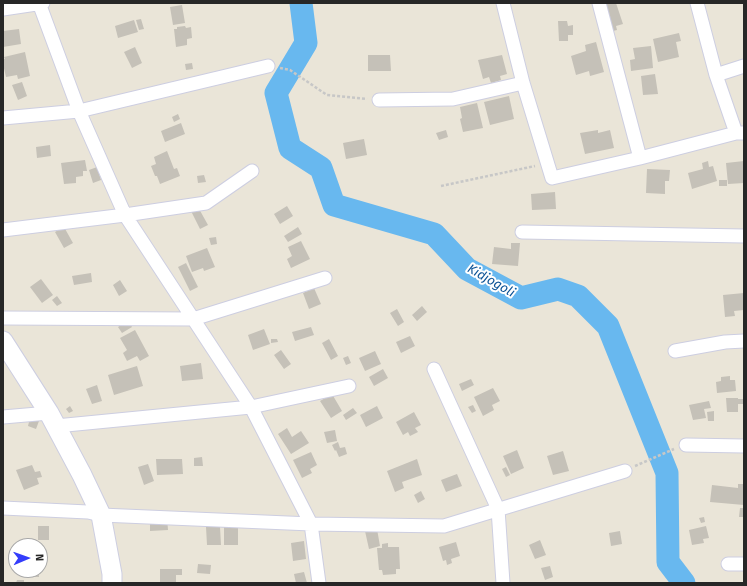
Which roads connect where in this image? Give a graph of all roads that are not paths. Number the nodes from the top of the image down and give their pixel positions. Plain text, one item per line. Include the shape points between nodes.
1 (40, 3) edge
2 (503, 3) edge
3 (599, 3) edge
4 (697, 3) edge
5 (3, 9) edge
6 (268, 66) road end
7 (744, 66) edge
8 (716, 75) junction
9 (523, 83) junction
10 (379, 100) road end
11 (79, 111) junction
12 (3, 118) edge
13 (740, 133) edge
14 (640, 158) junction
15 (252, 171) dead end
16 (125, 215) junction
17 (3, 230) edge
18 (522, 232) dead end
19 (744, 236) edge
20 (325, 278) dead end
21 (3, 318) edge
22 (193, 319) junction
23 (3, 341) edge
24 (744, 341) edge
25 (675, 351) dead end
26 (434, 369) dead end
27 (349, 386) dead end
28 (251, 407) junction
29 (3, 417) edge
30 (53, 420) junction
31 (686, 445) road end
32 (744, 446) edge
33 (625, 470) road end
34 (3, 508) edge
35 (498, 509) junction
36 (100, 515) junction
37 (311, 524) junction
38 (728, 564) dead end
39 (744, 564) edge
40 (112, 583) edge
41 (319, 583) edge
42 (503, 583) edge

1 - 5 street
1 - 11 street
2 - 9 street
3 - 14 street
4 - 8 street
6 - 11 street
7 - 8 street
8 - 13 street
9 - 10 street via 453,99
9 - 14 street via 552,178
11 - 12 street
11 - 16 street
13 - 14 street
15 - 16 street via 206,202
16 - 17 street
16 - 22 street
18 - 19 street
20 - 22 street
21 - 22 street
22 - 28 street
23 - 30 street
24 - 25 street
26 - 35 street
27 - 28 street
28 - 30 street
28 - 37 street
29 - 30 street
30 - 36 street
31 - 32 street
33 - 35 street
34 - 36 street via 88,512
35 - 37 street via 444,526
35 - 42 street
36 - 37 street
36 - 40 street
37 - 41 street
38 - 39 street

